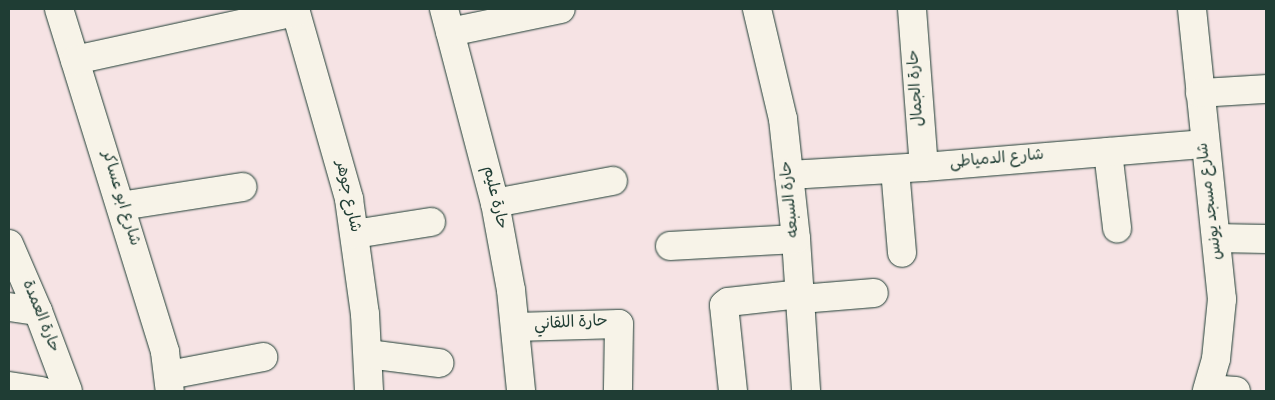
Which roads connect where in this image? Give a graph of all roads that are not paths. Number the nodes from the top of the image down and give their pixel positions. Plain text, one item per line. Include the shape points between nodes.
1 (59, 9) edge
2 (560, 9) edge
3 (757, 9) edge
4 (912, 9) edge
5 (1192, 9) edge
6 (296, 10) edge
7 (447, 20) edge
8 (76, 60) junction
9 (1266, 89) edge
10 (1200, 93) junction
11 (1205, 144) junction
12 (1108, 152) junction
13 (924, 167) junction
14 (895, 168) junction
15 (789, 175) junction
16 (613, 181) dead end
17 (243, 187) dead end
18 (495, 204) junction
19 (121, 206) junction
20 (431, 222) dead end
21 (1117, 228) dead end
22 (355, 234) junction
23 (1216, 238) junction
24 (796, 239) junction
25 (1266, 240) edge
26 (9, 244) edge
27 (670, 246) dead end
28 (902, 253) dead end
29 (874, 293) dead end
30 (800, 297) junction
31 (9, 307) edge
32 (38, 310) junction
33 (515, 328) junction
34 (368, 354) junction
35 (263, 357) dead end
36 (439, 362) dead end
37 (170, 383) edge
38 (9, 386) edge
39 (1208, 390) edge
40 (42, 391) edge
41 (68, 391) edge
42 (369, 391) edge
43 (521, 391) edge
44 (618, 391) edge
45 (733, 391) edge
46 (806, 391) edge
47 (1236, 391) edge

1 - 8 street, شارع ابو عساكر
2 - 7 street
3 - 15 street, حارة السبعه via 783,119
4 - 13 street, حارة الجمال
5 - 10 street, شارع مسجد يونس
6 - 8 street
6 - 22 street, شارع جوهر via 341,166
7 - 18 street, حارة عليم
8 - 19 street, شارع ابو عساكر
9 - 10 street
10 - 11 street, شارع مسجد يونس
11 - 12 street, شارع الدمياطى
11 - 23 street, شارع مسجد يونس
12 - 13 street, شارع الدمياطى
12 - 21 street
13 - 14 street, شارع الدمياطى
14 - 15 street, شارع الدمياطى
14 - 28 street
15 - 24 street, حارة السبعه
16 - 18 street
17 - 19 street
18 - 33 street, حارة عليم
19 - 37 street, شارع ابو عساكر via 166,352
20 - 22 street
22 - 34 street, شارع جوهر
23 - 25 street
23 - 39 street, شارع مسجد يونس via 1222,299 1216,359
24 - 27 street
24 - 30 street, حارة السبعه
26 - 32 street, حارة العمدة
29 - 30 street
30 - 45 street via 728,302 724,305
30 - 46 street, حارة السبعه
31 - 32 street
32 - 41 street, حارة العمدة
33 - 43 street, حارة عليم
33 - 44 street, حارة اللقاني via 619,324
34 - 36 street
34 - 42 street, شارع جوهر
35 - 37 street
38 - 40 street
39 - 47 street

